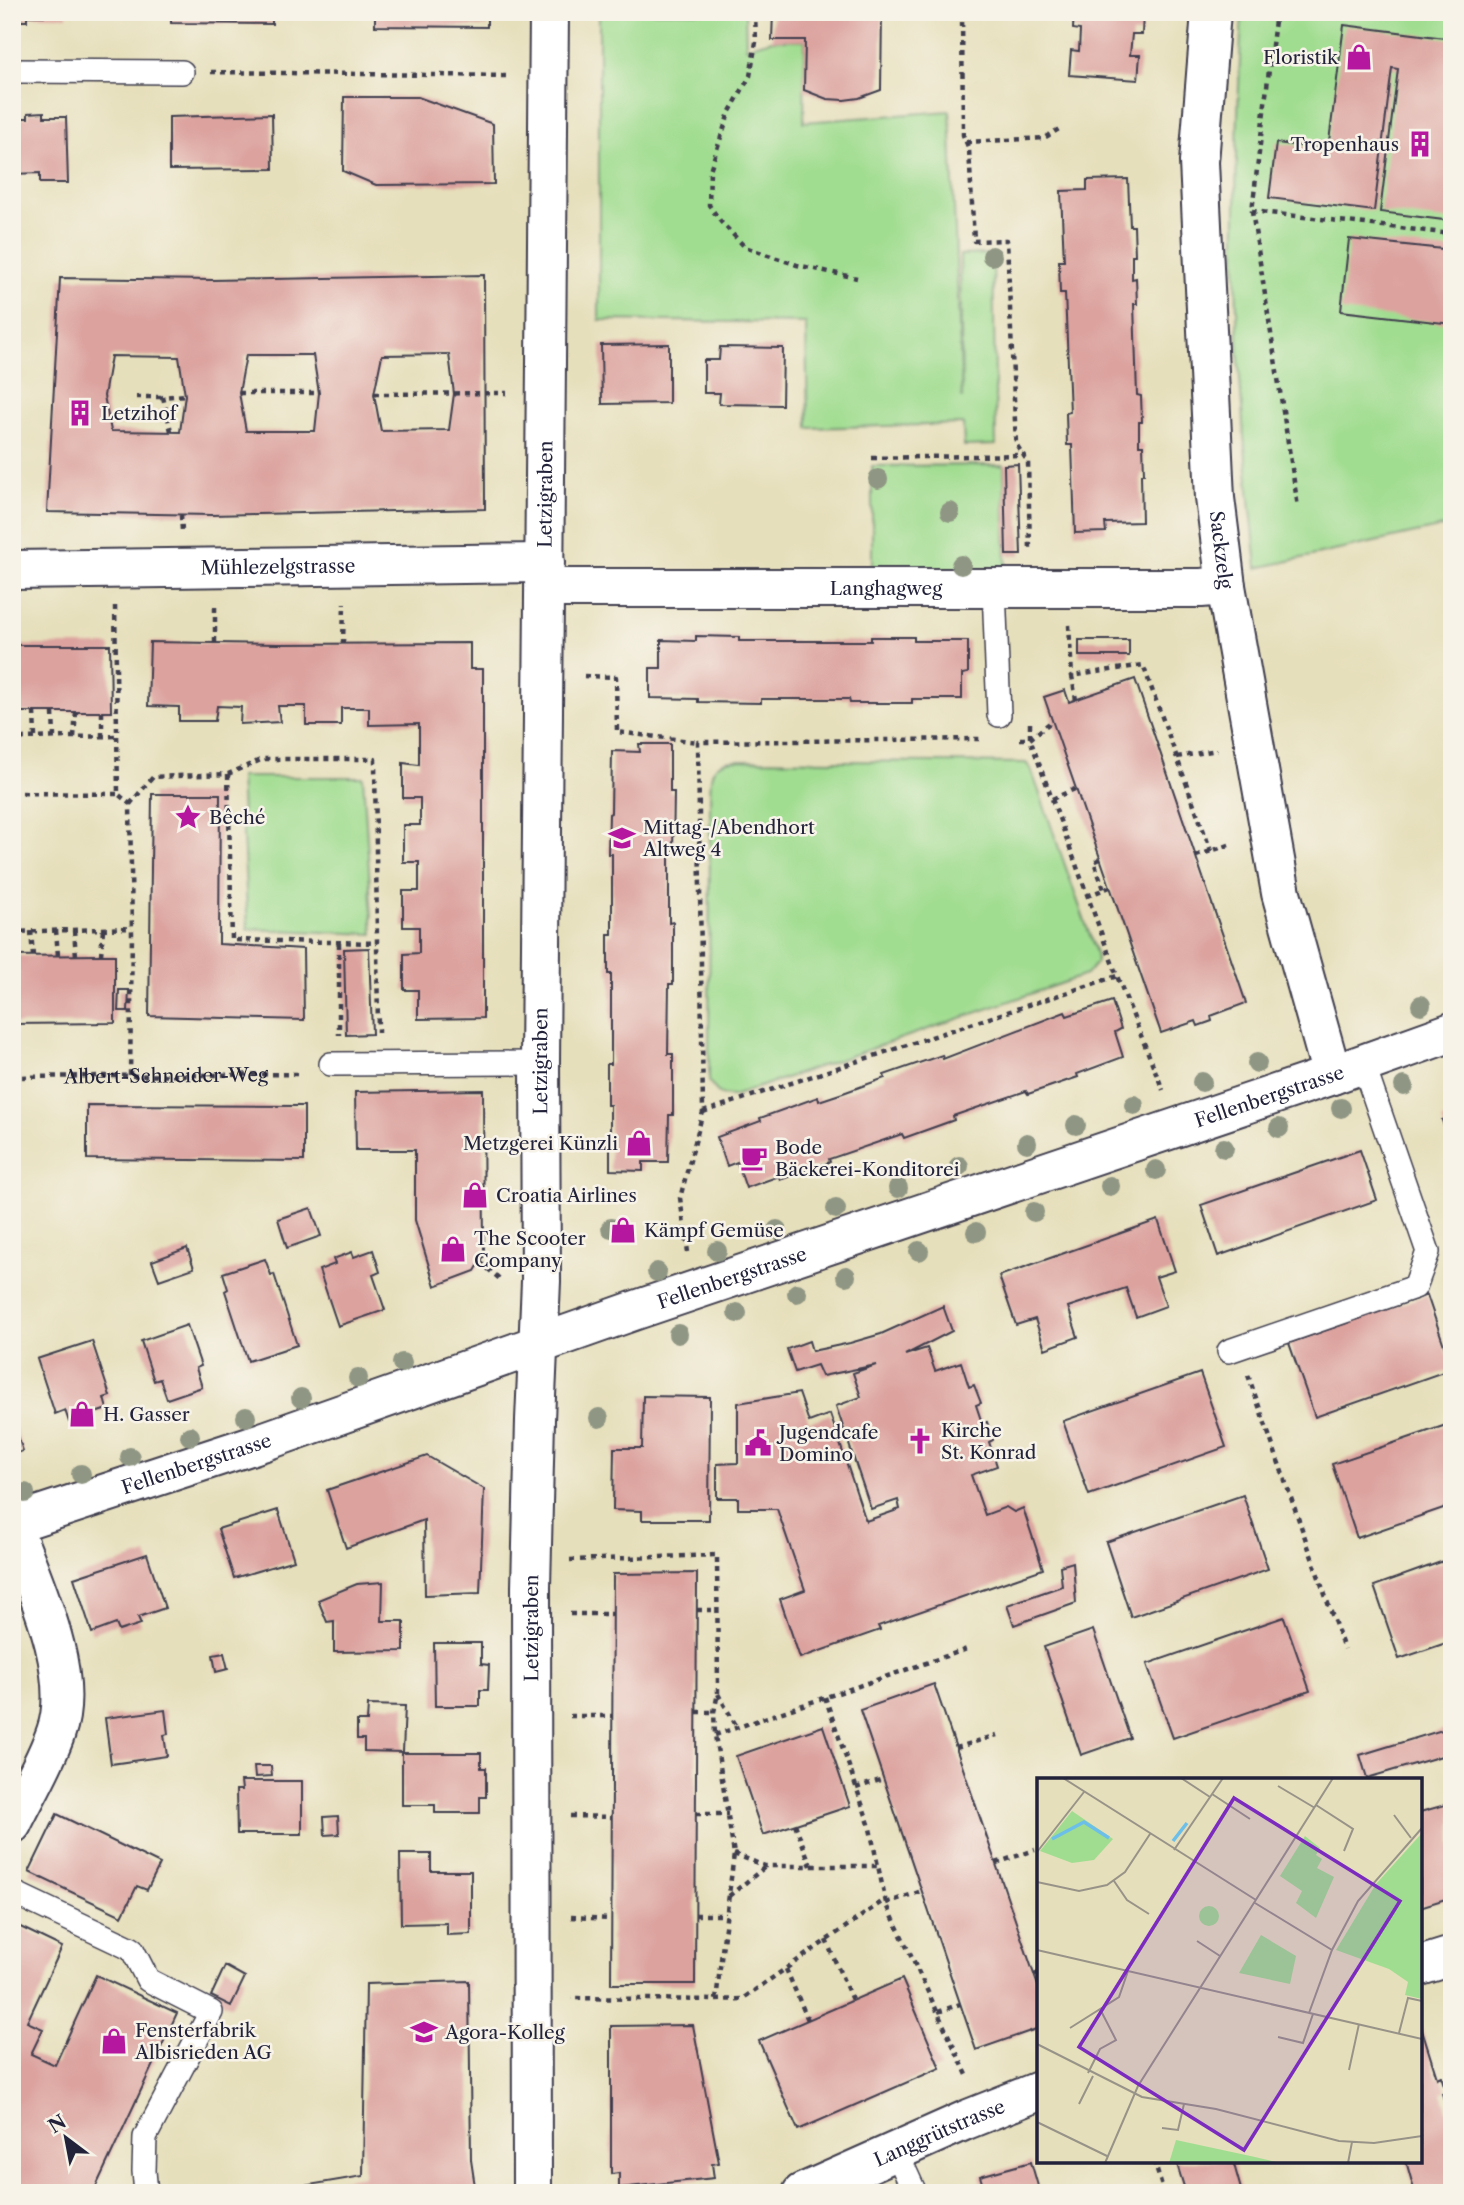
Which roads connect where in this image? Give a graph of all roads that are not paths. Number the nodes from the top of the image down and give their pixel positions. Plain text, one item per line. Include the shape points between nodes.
1 (550, 12) edge
2 (1211, 12) edge
3 (12, 71) edge
4 (182, 72) road end
5 (12, 570) edge
6 (545, 576) junction
7 (1226, 586) junction
8 (1030, 588) junction
9 (999, 715) dead end
10 (1452, 1032) edge
11 (540, 1063) junction
12 (335, 1064) road end
13 (1348, 1069) junction
14 (538, 1344) junction
15 (1233, 1350) road end
16 (12, 1525) edge
17 (12, 1824) edge
18 (12, 1892) edge
19 (1452, 1956) edge
20 (1422, 1965) edge
21 (1037, 2092) edge
22 (896, 2151) junction
23 (146, 2193) edge
24 (532, 2193) edge
25 (802, 2193) edge
26 (915, 2193) edge

1 - 6 street, Letzigraben
2 - 7 street, Sackzelg via 1199,162 1214,498
3 - 4 lane
5 - 6 street, Mühlezelgstrasse
6 - 8 street, Langhagweg
6 - 11 street, Letzigraben
7 - 8 street, Langhagweg
7 - 13 street, Sackzelg via 1282,893
8 - 9 lane
10 - 13 street, Fellenbergstrasse
11 - 12 lane
11 - 14 street, Letzigraben
13 - 14 street, Fellenbergstrasse
13 - 15 lane via 1428,1252 1415,1287
14 - 16 street, Fellenbergstrasse
14 - 24 street, Letzigraben via 531,1587
16 - 17 street via 54,1643 62,1687 57,1731
18 - 23 lane via 132,1950 148,1980 211,2012 145,2137
19 - 20 street
21 - 22 street, Langgrütstrasse
22 - 25 street, Langgrütstrasse
22 - 26 lane

